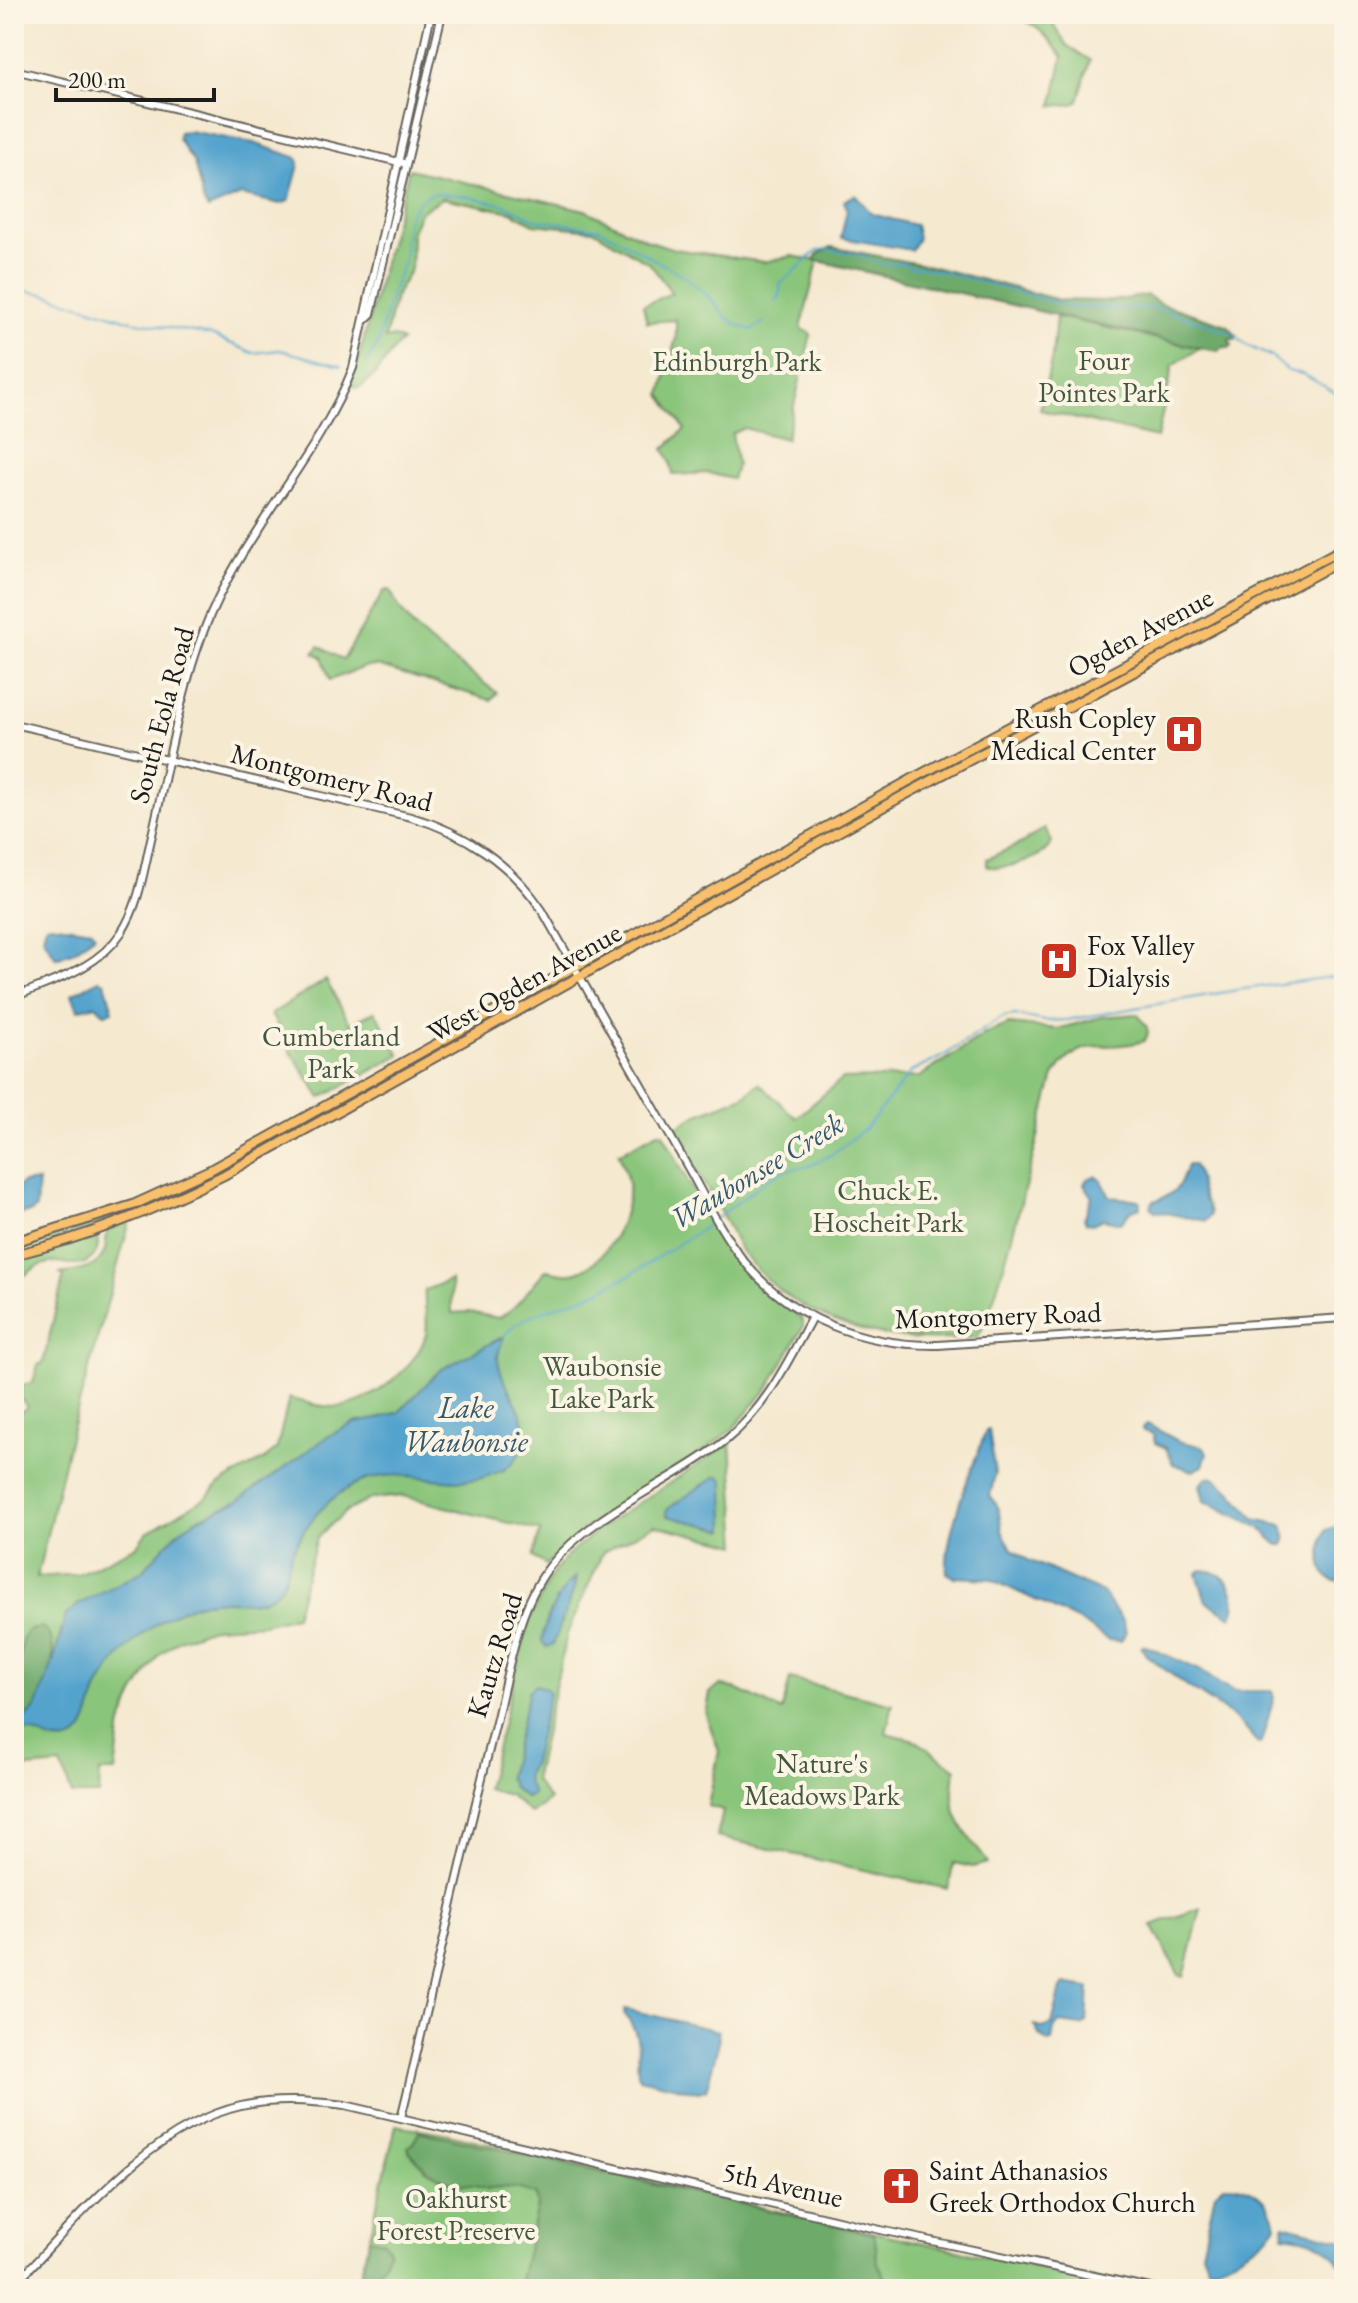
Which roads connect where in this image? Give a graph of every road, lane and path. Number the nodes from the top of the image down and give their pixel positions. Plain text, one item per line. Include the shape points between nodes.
1 (431, 14) edge
2 (442, 14) edge
3 (14, 70) edge
4 (403, 163) junction
5 (1344, 548) edge
6 (1344, 559) edge
7 (14, 724) edge
8 (170, 760) junction
9 (747, 870) junction
10 (750, 881) junction
11 (574, 967) junction
12 (579, 976) junction
13 (14, 997) edge
14 (14, 1242) edge
15 (14, 1255) edge
16 (812, 1317) junction
17 (1344, 1318) edge
18 (401, 2118) junction
19 (14, 2285) edge
20 (1155, 2289) edge

1 - 4 street
2 - 4 street
3 - 4 street
4 - 8 street, South Eola Road via 353,368 330,422 214,608 194,660
5 - 9 main road, Ogden Avenue
6 - 10 main road, Ogden Avenue
7 - 8 street, Montgomery Road
8 - 11 street, Montgomery Road via 411,817 461,836 525,887
8 - 13 street, South Eola Road via 135,904 122,932 88,964
9 - 10 main road
9 - 11 main road, West Ogden Avenue
10 - 12 main road, West Ogden Avenue
11 - 12 street, Montgomery Road
11 - 14 main road, West Ogden Avenue via 186,1182 116,1211
12 - 15 main road, West Ogden Avenue via 200,1187 92,1232
12 - 16 street, Montgomery Road via 721,1229 745,1263
16 - 17 street, Montgomery Road via 883,1342 919,1345
16 - 18 street, Kautz Road via 771,1391 743,1424 588,1530 552,1564 532,1596 491,1741
18 - 19 street, 5th Avenue via 345,2105 286,2100 242,2105 196,2121 140,2159
18 - 20 street, 5th Avenue

